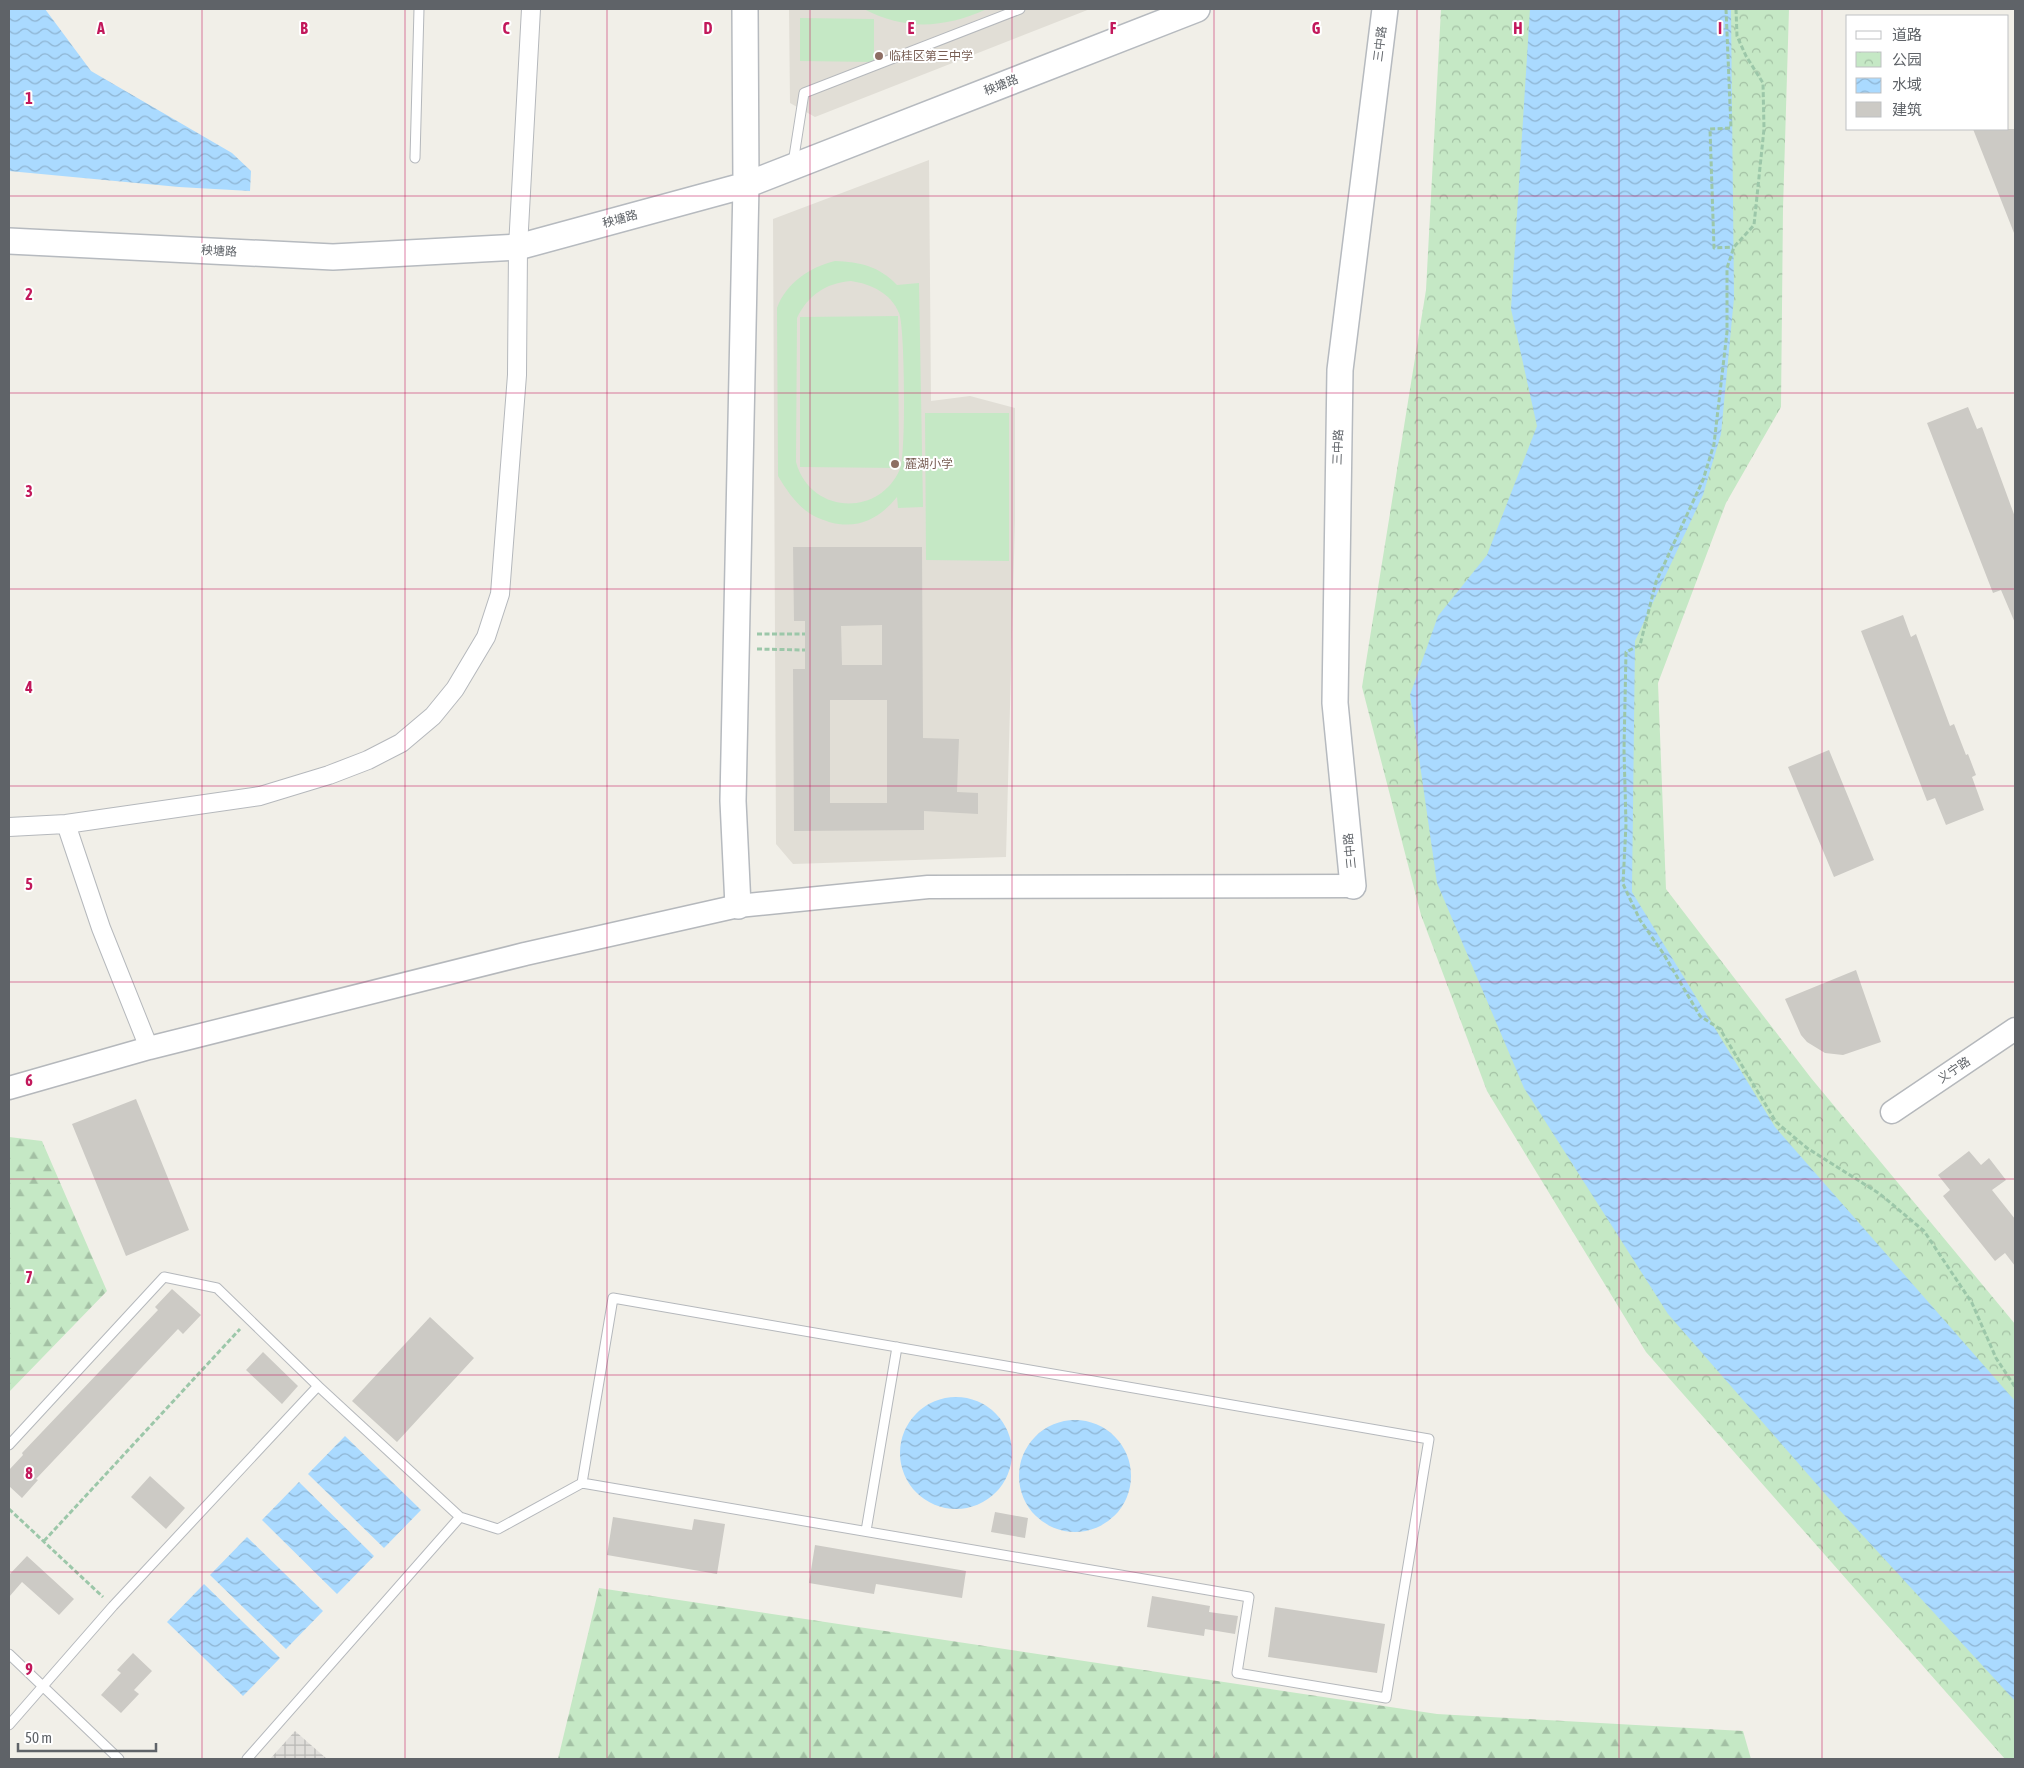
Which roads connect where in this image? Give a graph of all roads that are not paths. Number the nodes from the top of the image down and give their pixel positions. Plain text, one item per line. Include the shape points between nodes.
1 (419, 9) edge
2 (531, 9) edge
3 (745, 9) edge
4 (1020, 9) edge
5 (1197, 9) edge
6 (1385, 9) edge
7 (415, 158) dead end
8 (792, 167) junction
9 (746, 185) junction
10 (9, 241) edge
11 (518, 247) junction
12 (66, 824) junction
13 (9, 827) edge
14 (1353, 886) joint
15 (738, 906) junction
16 (2015, 1029) edge
17 (149, 1048) junction
18 (9, 1088) edge
19 (1892, 1112) dead end
20 (897, 1347) junction
21 (318, 1386) junction
22 (9, 1445) edge
23 (582, 1483) junction
24 (460, 1517) junction
25 (866, 1531) junction
26 (9, 1654) edge
27 (42, 1687) junction
28 (9, 1725) edge
29 (119, 1759) edge
30 (247, 1759) edge

1 - 7 lane
2 - 11 street
3 - 9 main road
4 - 8 lane via 804,93
5 - 8 main road, 秧塘路
6 - 14 main road, 三中路 via 1340,379 1335,703
8 - 9 main road, 秧塘路
9 - 11 main road, 秧塘路
9 - 15 main road via 733,801
10 - 11 main road, 秧塘路 via 332,257
11 - 12 street via 517,375 500,594 486,637 455,689 433,716 401,743 329,775 260,796
12 - 13 street
12 - 17 street via 101,928
14 - 15 street via 928,887
15 - 17 street via 525,954
16 - 19 street, 义宁路
17 - 18 street
20 - 23 lane via 613,1298
20 - 25 lane
20 - 25 lane via 1429,1439 1386,1698 1237,1673 1249,1597
21 - 22 lane via 217,1288 164,1277
21 - 24 lane
21 - 27 lane
23 - 24 lane via 498,1529
23 - 25 lane
24 - 30 lane
26 - 27 lane
27 - 28 lane
27 - 29 lane

